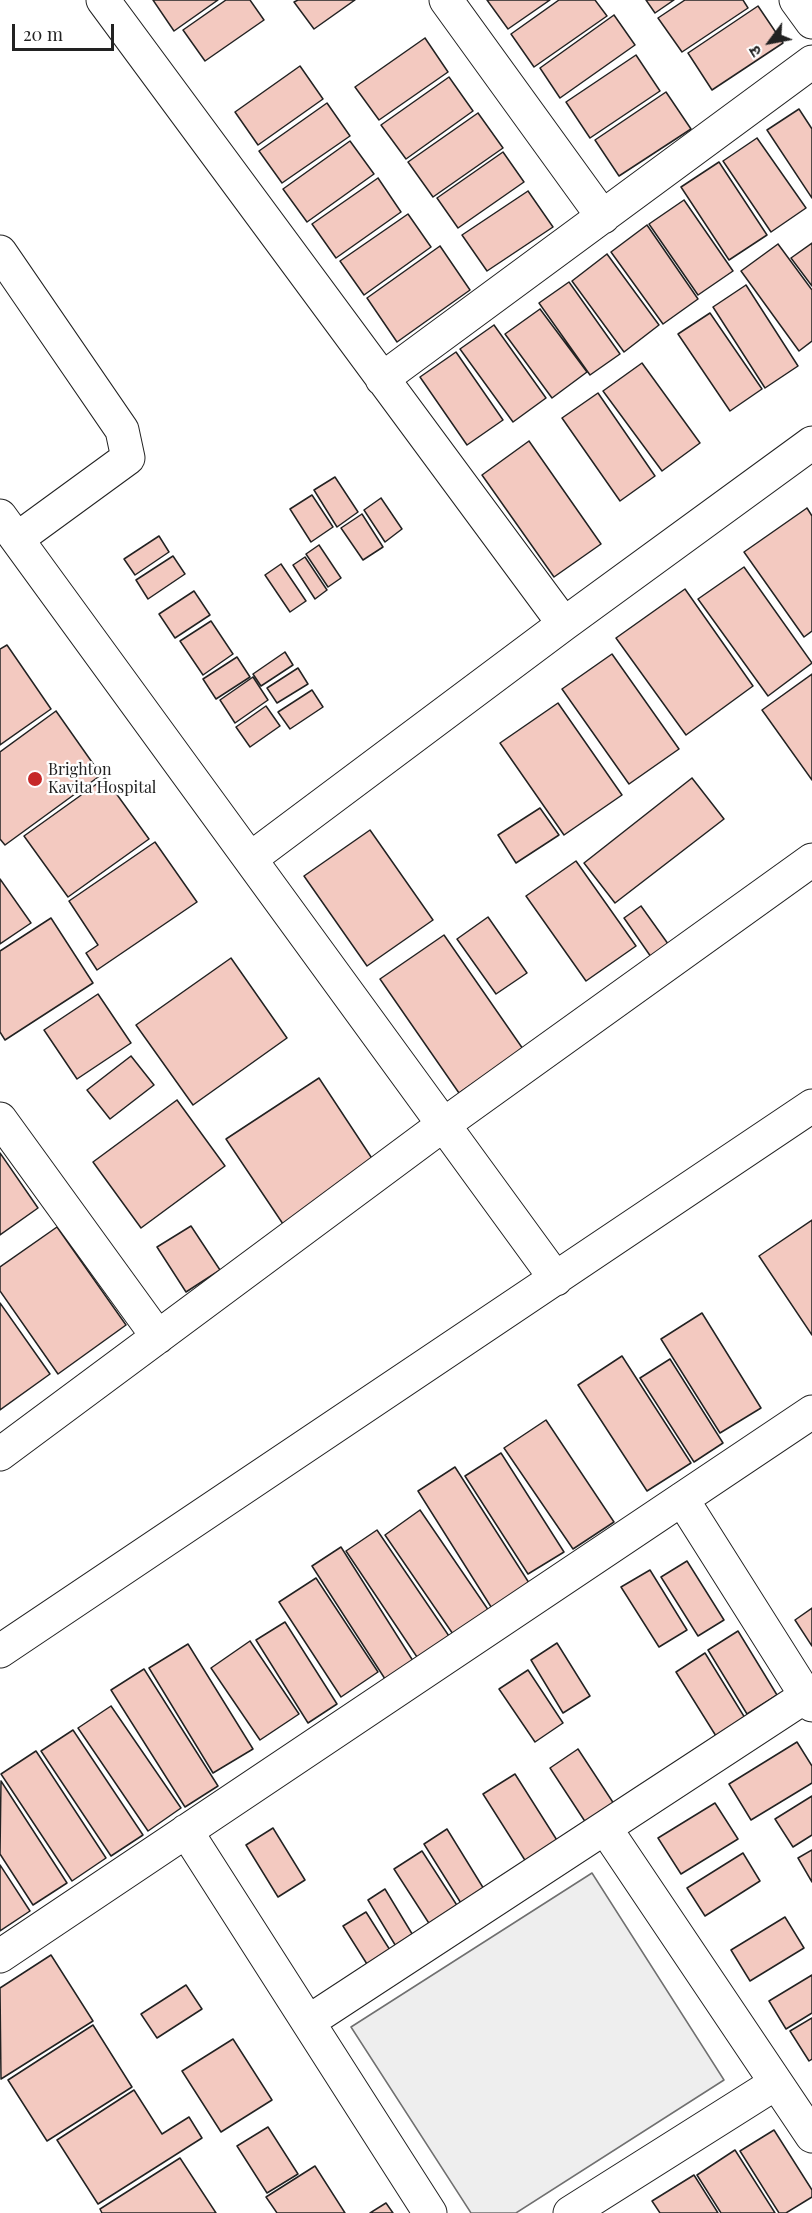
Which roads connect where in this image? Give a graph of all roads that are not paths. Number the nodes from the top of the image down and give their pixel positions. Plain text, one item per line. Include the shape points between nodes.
1 (103, 0) edge
2 (446, 0) edge
3 (796, 0) edge
4 (812, 22) edge
5 (812, 62) edge
6 (603, 217) junction
7 (0, 252) edge
8 (382, 379) junction
9 (812, 443) edge
10 (8, 527) edge
11 (564, 624) junction
12 (250, 859) junction
13 (812, 860) edge
14 (812, 1106) edge
15 (0, 1119) edge
16 (443, 1125) junction
17 (555, 1279) junction
18 (158, 1337) junction
19 (812, 1412) edge
20 (0, 1454) edge
21 (682, 1498) junction
22 (0, 1651) edge
23 (809, 1701) edge
24 (605, 1828) junction
25 (186, 1831) junction
26 (0, 1956) edge
27 (308, 2022) junction
28 (776, 2083) junction
29 (812, 2136) edge
30 (430, 2213) edge
31 (570, 2213) edge

1 - 8 street
2 - 6 street
3 - 4 street
5 - 6 street
6 - 8 street
7 - 10 street via 122,430 128,458
8 - 11 street
9 - 11 street
10 - 12 street
11 - 12 street
12 - 16 street
13 - 16 street
14 - 17 street
15 - 18 street
16 - 17 street
16 - 18 street
17 - 22 street
18 - 20 street
19 - 21 street
21 - 23 street
21 - 25 street
23 - 24 street
24 - 27 street
24 - 28 street
25 - 26 street
25 - 27 street
27 - 30 street
28 - 29 street
28 - 31 street

